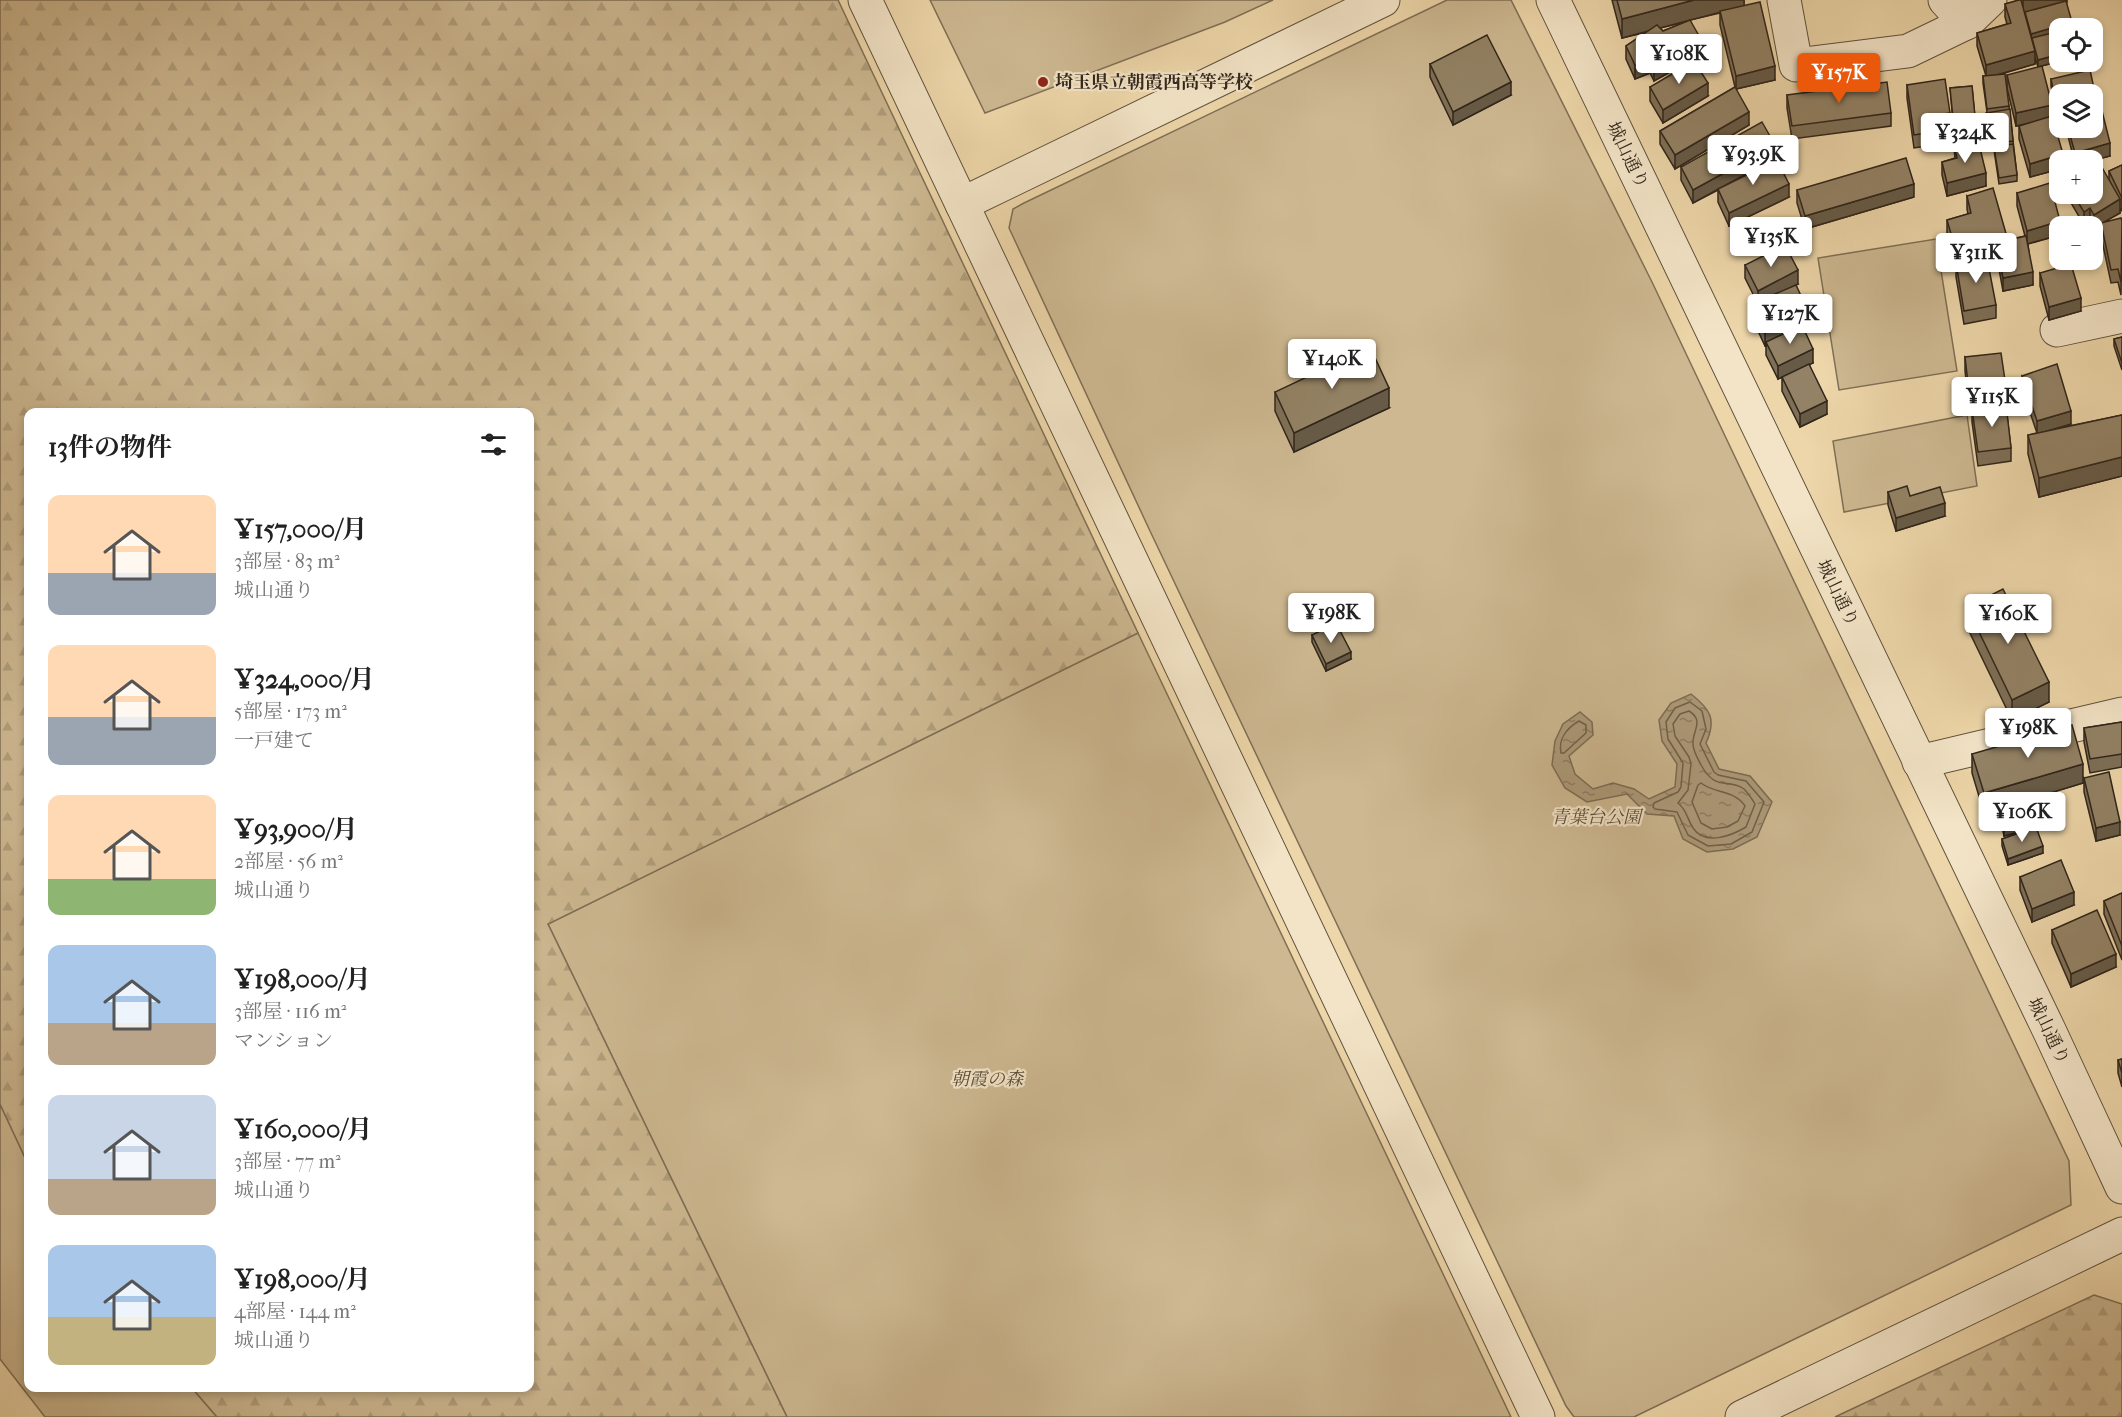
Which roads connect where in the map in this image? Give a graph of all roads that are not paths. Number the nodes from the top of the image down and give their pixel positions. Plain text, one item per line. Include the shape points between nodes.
1 (865, 0) edge
2 (1383, 0) edge
3 (1553, 0) edge
4 (1784, 0) edge
5 (1990, 0) edge
6 (1955, 12) edge
7 (962, 204) junction
8 (2122, 316) edge
9 (2057, 330) dead end
10 (2122, 714) edge
11 (1919, 762) junction
12 (2122, 1187) edge
13 (2122, 1234) edge
14 (1538, 1417) edge
15 (1742, 1417) edge

1 - 7 street
2 - 7 street
3 - 11 street, 城山通り
4 - 6 street via 1796,65 1908,51
5 - 6 street
7 - 14 street
8 - 9 street
10 - 11 street
11 - 12 street, 城山通り
13 - 15 street

